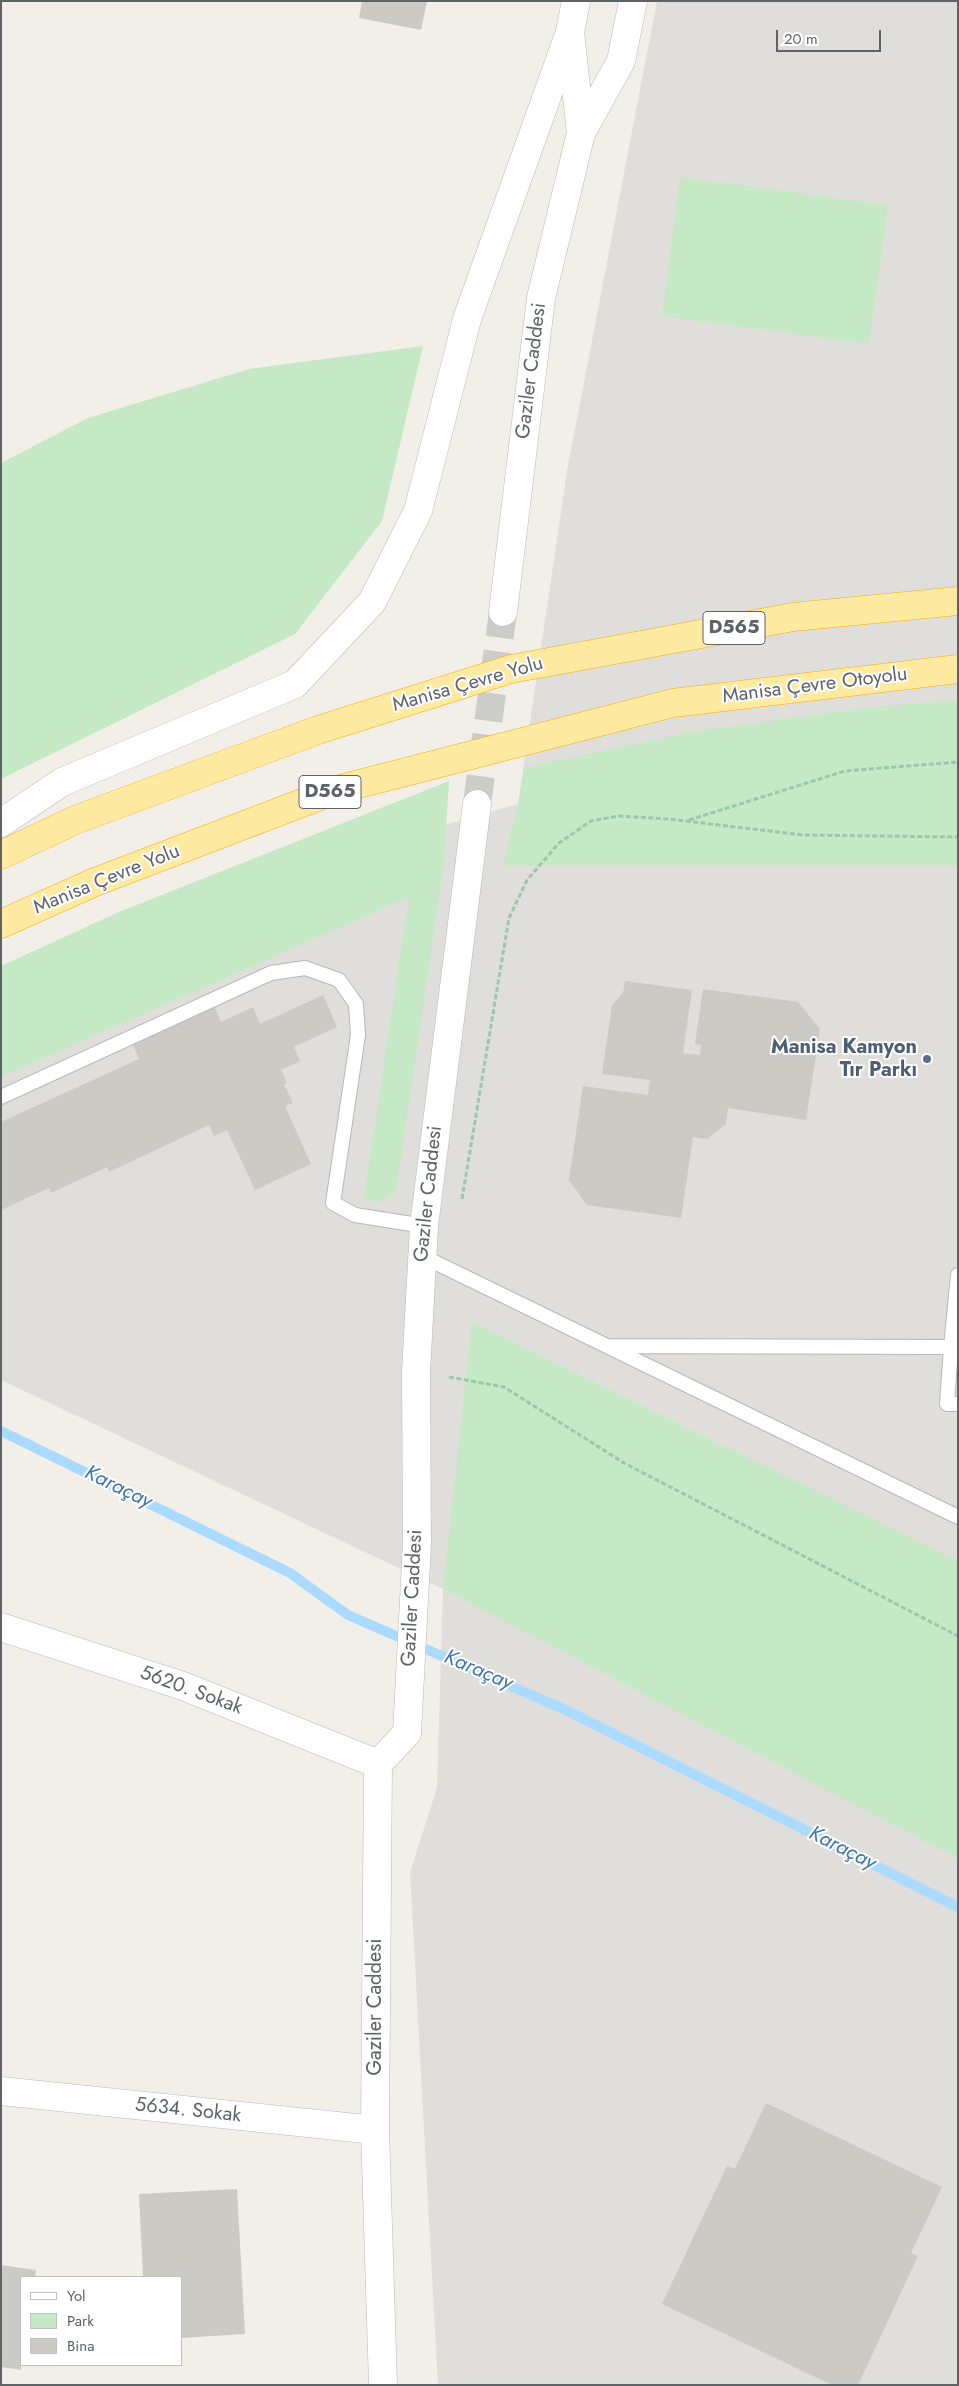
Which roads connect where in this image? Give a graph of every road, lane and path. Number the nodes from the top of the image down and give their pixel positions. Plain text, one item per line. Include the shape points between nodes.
1 (576, 1) edge
2 (633, 1) edge
3 (570, 32) junction
4 (581, 133) junction
5 (958, 601) edge
6 (504, 612) tunnel mouth
7 (958, 669) edge
8 (673, 703) joint
9 (958, 762) edge
10 (477, 804) tunnel mouth
11 (686, 821) junction
12 (1, 823) edge
13 (958, 838) edge
14 (1, 855) edge
15 (1, 924) edge
16 (1, 1097) edge
17 (424, 1226) junction
18 (422, 1256) junction
19 (958, 1274) edge
20 (604, 1346) junction
21 (951, 1348) junction
22 (416, 1372) junction
23 (958, 1404) edge
24 (958, 1517) edge
25 (1, 1627) edge
26 (958, 1636) edge
27 (378, 1764) junction
28 (1, 2091) edge
29 (375, 2130) junction
30 (383, 2385) edge

1 - 3 street, Gaziler Caddesi
2 - 4 street, Gaziler Caddesi via 621,61
3 - 4 street, Gaziler Caddesi
3 - 12 street via 467,319 418,511 372,602 294,684 62,782
4 - 6 street, Gaziler Caddesi via 540,298
5 - 14 highway, Manisa Çevre Yolu / D565 via 793,617 511,669 309,733 75,820
7 - 8 highway, Manisa Çevre Otoyolu / D565
8 - 15 highway, Manisa Çevre Yolu / D565 via 336,790 95,882
9 - 11 path via 845,771
10 - 17 street, Gaziler Caddesi
11 - 13 path via 803,835
11 - 17 path via 619,816 591,821 559,843 527,880 509,918 462,1204
16 - 17 lane via 272,973 305,968 339,980 356,1004 358,1035 333,1203 355,1215
17 - 18 street, Gaziler Caddesi
18 - 20 lane
18 - 22 street, Gaziler Caddesi
19 - 21 lane
20 - 21 lane
20 - 24 lane
21 - 23 lane via 947,1404
22 - 26 path via 504,1387 624,1463
22 - 27 street, Gaziler Caddesi via 417,1543 406,1733
25 - 27 street, 5620. Sokak via 183,1686
27 - 29 street, Gaziler Caddesi
28 - 29 street, 5634. Sokak
29 - 30 street, Gaziler Caddesi

